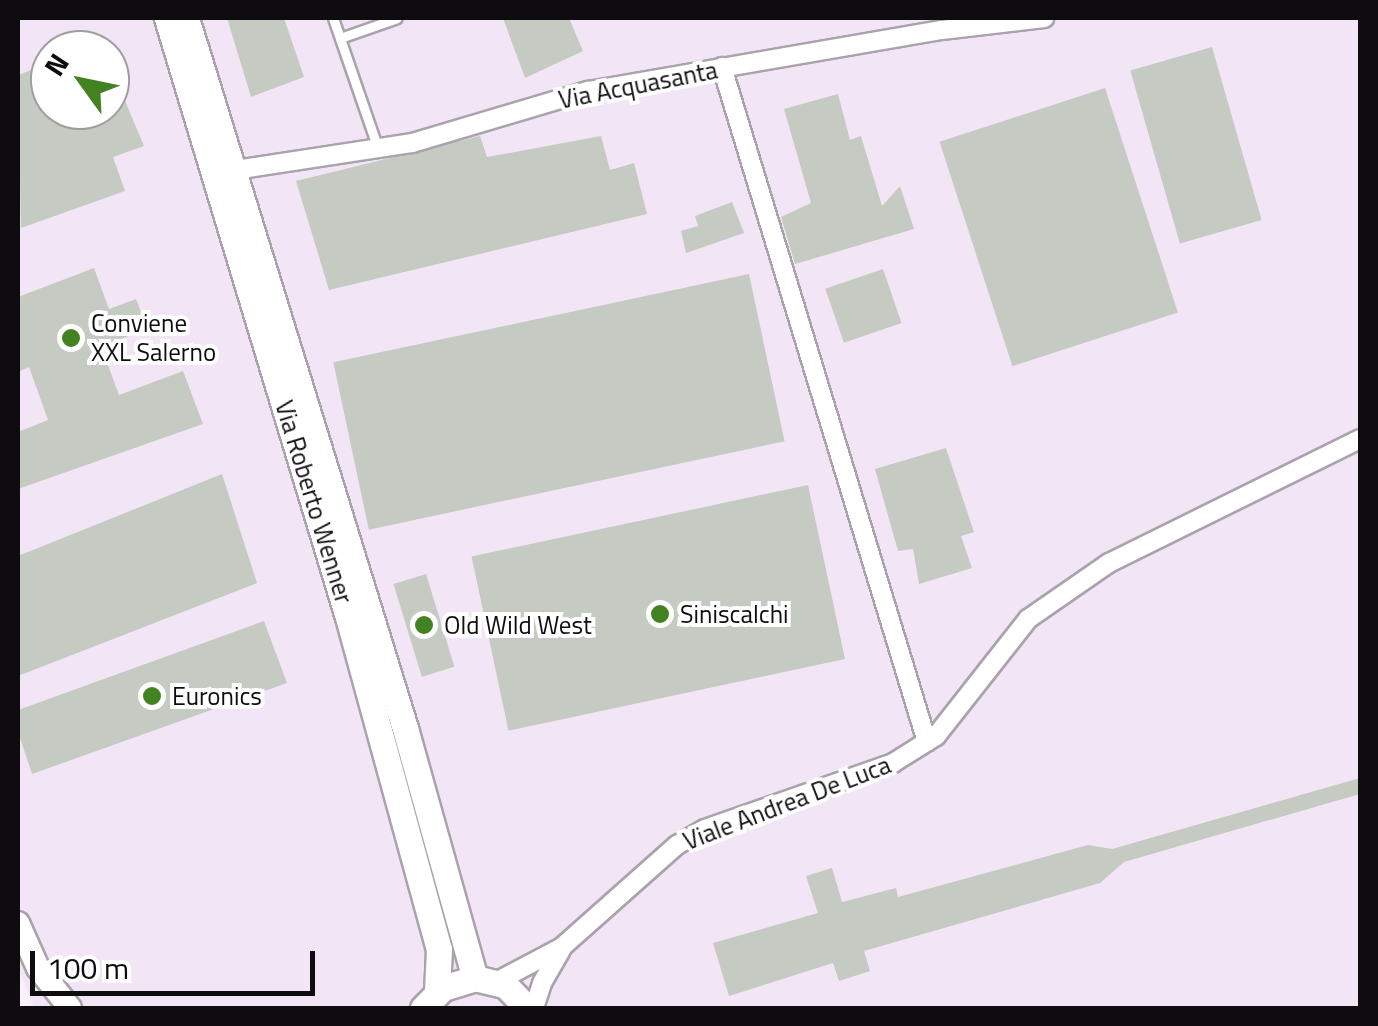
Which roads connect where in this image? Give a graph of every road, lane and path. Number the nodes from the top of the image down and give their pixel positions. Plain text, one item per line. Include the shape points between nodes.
1 (167, 18) edge
2 (186, 18) edge
3 (333, 18) edge
4 (397, 18) edge
5 (1044, 18) edge
6 (340, 38) junction
7 (722, 68) junction
8 (378, 149) junction
9 (235, 170) junction
10 (1360, 439) edge
11 (926, 742) junction
12 (18, 923) edge
13 (562, 947) junction
14 (486, 980) junction
15 (430, 1000) edge
16 (70, 1008) edge
17 (531, 1008) edge

1 - 15 main road, Via Roberto Wenner via 348,616 439,948
2 - 9 main road, Via Roberto Wenner
3 - 6 lane
4 - 6 lane
5 - 7 street, Via Acquasanta
6 - 8 lane
7 - 8 street, Via Acquasanta via 588,90
7 - 11 street
8 - 9 street, Via Acquasanta
9 - 14 main road, Via Roberto Wenner
10 - 11 street, Viale Andrea De Luca via 1109,563 1028,619
11 - 13 street, Viale Andrea De Luca via 893,763 677,845
12 - 16 street via 38,968
13 - 14 street
13 - 17 street
14 - 15 main road
14 - 17 main road

